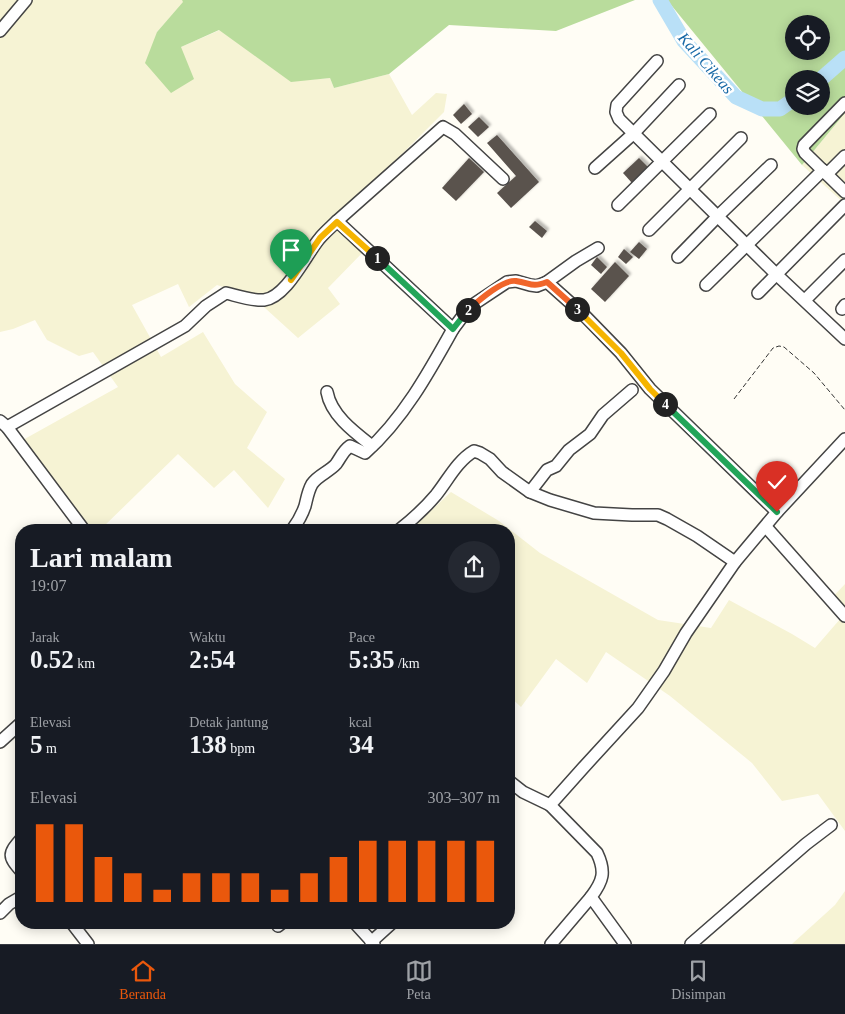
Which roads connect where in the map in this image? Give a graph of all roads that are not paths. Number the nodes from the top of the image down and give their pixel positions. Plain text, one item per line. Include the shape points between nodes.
1 (26, 0) edge
2 (0, 31) edge
3 (657, 61) dead end
4 (679, 86) dead end
5 (845, 104) edge
6 (710, 114) dead end
7 (633, 134) junction
8 (741, 138) dead end
9 (845, 156) edge
10 (662, 162) junction
11 (771, 165) dead end
12 (595, 168) dead end
13 (825, 172) junction
14 (503, 179) dead end
15 (690, 189) junction
16 (845, 192) edge
17 (618, 205) dead end
18 (845, 205) edge
19 (718, 216) junction
20 (337, 222) junction
21 (648, 230) dead end
22 (746, 245) junction
23 (598, 248) dead end
24 (678, 257) dead end
25 (845, 260) edge
26 (777, 275) junction
27 (547, 282) junction
28 (706, 285) dead end
29 (758, 293) dead end
30 (805, 300) junction
31 (453, 329) junction
32 (845, 339) edge
33 (632, 390) dead end
34 (327, 392) dead end
35 (3, 424) edge
36 (845, 439) edge
37 (372, 446) junction
38 (530, 492) junction
39 (777, 512) junction
40 (79, 524) edge
41 (296, 524) edge
42 (407, 524) edge
43 (766, 527) junction
44 (735, 562) junction
45 (845, 616) edge
46 (15, 728) edge
47 (0, 742) edge
48 (515, 786) edge
49 (550, 805) junction
50 (831, 825) dead end
51 (15, 846) edge
52 (15, 864) edge
53 (591, 897) junction
54 (15, 900) edge
55 (0, 913) edge
56 (76, 929) edge
57 (360, 929) edge
58 (386, 929) edge
59 (373, 943) edge
60 (88, 944) edge
61 (551, 944) edge
62 (625, 944) edge
63 (691, 944) edge

1 - 2 street
3 - 7 street via 617,105 619,119
4 - 7 street
5 - 13 street via 802,149
6 - 10 street
7 - 10 street
7 - 12 street
8 - 15 street
9 - 13 street
10 - 15 street
10 - 17 street
11 - 19 street
13 - 16 street
13 - 22 street
14 - 20 street via 455,134 443,128
15 - 19 street
15 - 21 street
18 - 26 street
19 - 22 street
19 - 24 street
20 - 31 street
20 - 35 street via 320,238 291,280 276,295 266,300 253,300 226,293 185,326
22 - 26 street
22 - 28 street
23 - 27 street
25 - 30 street
26 - 29 street
26 - 30 street
27 - 31 street via 537,286 507,282 474,304
27 - 39 street via 584,315 650,389
30 - 32 street
31 - 37 street via 414,396
33 - 38 street via 602,415 590,434 548,470
34 - 37 street via 333,409
35 - 40 street
36 - 39 street
37 - 41 street via 364,454 350,446 344,450 336,464 313,482
38 - 42 street via 474,451 460,462 435,496
38 - 44 street via 594,513 658,515
39 - 43 street
43 - 44 street
43 - 45 street
44 - 49 street via 638,708
46 - 47 street
48 - 49 street
49 - 53 street via 600,859 601,882
50 - 63 street
51 - 52 street via 11,853
53 - 61 street
53 - 62 street
54 - 55 street
56 - 60 street
57 - 59 street
58 - 59 street

